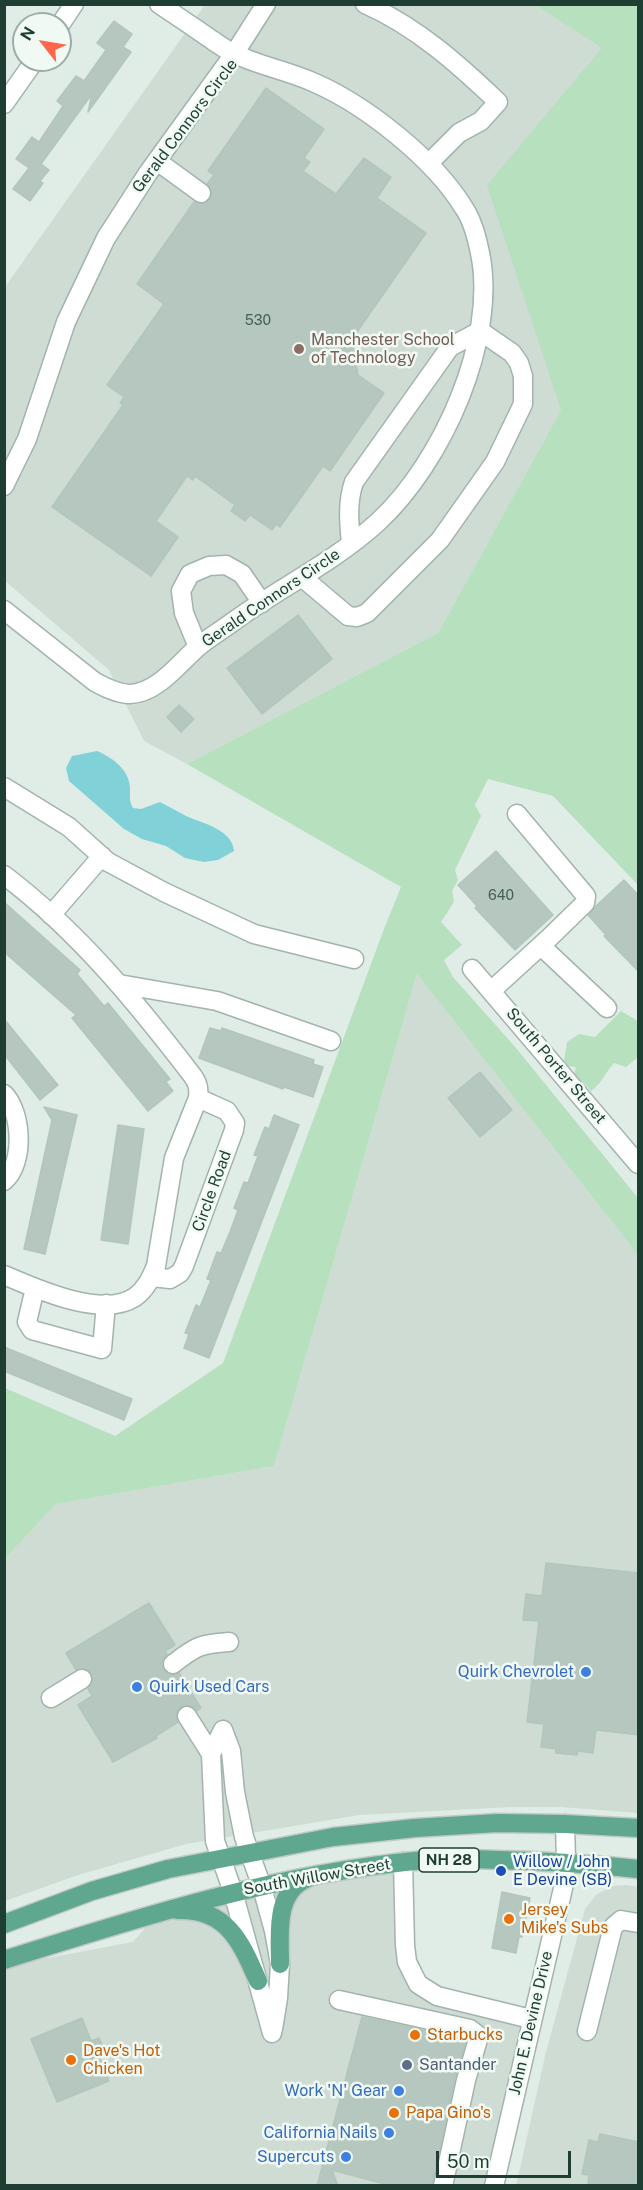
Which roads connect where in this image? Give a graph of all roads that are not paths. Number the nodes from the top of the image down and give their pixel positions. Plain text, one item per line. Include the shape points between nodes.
1 (159, 4) edge
2 (266, 4) edge
3 (365, 4) edge
4 (234, 54) junction
5 (27, 72) edge
6 (4, 104) edge
7 (157, 161) junction
8 (429, 163) junction
9 (201, 193) dead end
10 (480, 331) junction
11 (4, 486) edge
12 (351, 543) junction
13 (303, 578) junction
14 (262, 603) junction
15 (4, 610) edge
16 (198, 647) junction
17 (4, 787) edge
18 (517, 814) dead end
19 (102, 856) junction
20 (4, 875) edge
21 (51, 915) junction
22 (541, 946) junction
23 (354, 959) dead end
24 (472, 969) dead end
25 (119, 984) junction
26 (491, 991) junction
27 (608, 1008) dead end
28 (331, 1041) dead end
29 (4, 1094) edge
30 (198, 1098) junction
31 (10, 1123) edge
32 (639, 1164) edge
33 (4, 1180) edge
34 (4, 1275) edge
35 (152, 1276) junction
36 (35, 1288) junction
37 (106, 1304) junction
38 (229, 1642) dead end
39 (173, 1664) dead end
40 (82, 1679) dead end
41 (51, 1698) dead end
42 (187, 1716) dead end
43 (211, 1754) junction
44 (565, 1824) junction
45 (639, 1828) edge
46 (250, 1854) junction
47 (222, 1858) junction
48 (566, 1861) junction
49 (403, 1862) junction
50 (639, 1869) edge
51 (318, 1874) junction
52 (262, 1887) junction
53 (233, 1892) junction
54 (160, 1911) junction
55 (639, 1923) edge
56 (4, 1924) edge
57 (4, 1960) edge
58 (280, 1964) junction
59 (258, 1981) junction
60 (339, 2000) dead end
61 (531, 2019) junction
62 (587, 2031) dead end
63 (443, 2186) edge
64 (494, 2186) edge

1 - 4 street
2 - 4 street
3 - 8 street via 429,41 498,102
4 - 7 street, Gerald Connors Circle
4 - 8 street, Gerald Connors Circle via 342,96
5 - 6 street
7 - 9 street
7 - 11 street, Gerald Connors Circle via 127,204 84,281 66,322 27,440
8 - 10 street, Gerald Connors Circle via 465,208 474,227 484,279
10 - 12 street, Gerald Connors Circle via 460,398 435,447 400,498
10 - 12 street via 450,347 354,482
10 - 13 street via 512,353 519,363 523,404 495,462 440,540 366,613 357,617 348,616
12 - 13 street, Gerald Connors Circle
13 - 14 street, Gerald Connors Circle
14 - 16 street, Gerald Connors Circle
14 - 16 street via 242,574 226,565 209,566 190,574 181,591 184,613
15 - 16 street, Gerald Connors Circle via 112,691 131,694 151,688
17 - 19 street via 69,827
18 - 22 street via 586,897 585,903
19 - 21 street
19 - 23 street via 136,878 254,934
20 - 21 street
21 - 25 street
22 - 26 street
22 - 27 street
24 - 26 street, South Porter Street
25 - 28 street via 217,1001
25 - 30 street via 198,1082
26 - 32 street, South Porter Street
29 - 31 street via 12,1101
30 - 35 street via 174,1158
30 - 35 street, Circle Road via 227,1111 235,1123 234,1130 184,1266 170,1279
31 - 33 street via 19,1136 16,1163
34 - 36 street
35 - 37 street via 133,1298
36 - 37 street via 85,1304
36 - 37 street via 27,1322 32,1330 102,1349
38 - 39 street via 202,1644
40 - 41 street
42 - 43 street
43 - 46 street via 223,1730 231,1751 235,1792
43 - 47 street via 215,1842
44 - 45 main road, South Willow Street / NH 28
44 - 46 main road, South Willow Street / NH 28 via 415,1828 333,1837
44 - 48 street, John E. Devine Drive
46 - 47 main road, South Willow Street / NH 28
46 - 52 street
47 - 53 street
47 - 56 main road, South Willow Street / NH 28 via 139,1876
48 - 49 main road, South Willow Street / NH 28
48 - 50 main road, South Willow Street / NH 28
48 - 61 street, John E. Devine Drive via 564,1884
49 - 51 main road, South Willow Street / NH 28
49 - 61 street via 407,1962 418,1984 437,1996
51 - 52 main road, South Willow Street / NH 28
51 - 58 main road via 302,1881 286,1899 280,1918
52 - 53 main road, South Willow Street / NH 28
52 - 58 street
53 - 54 main road, South Willow Street / NH 28
53 - 59 street
54 - 57 main road, South Willow Street / NH 28
54 - 59 main road via 199,1912 219,1920 240,1942
55 - 62 street via 621,1920 613,1927
58 - 59 street via 272,2033
60 - 63 street via 470,2029 479,2036
61 - 64 street, John E. Devine Drive

